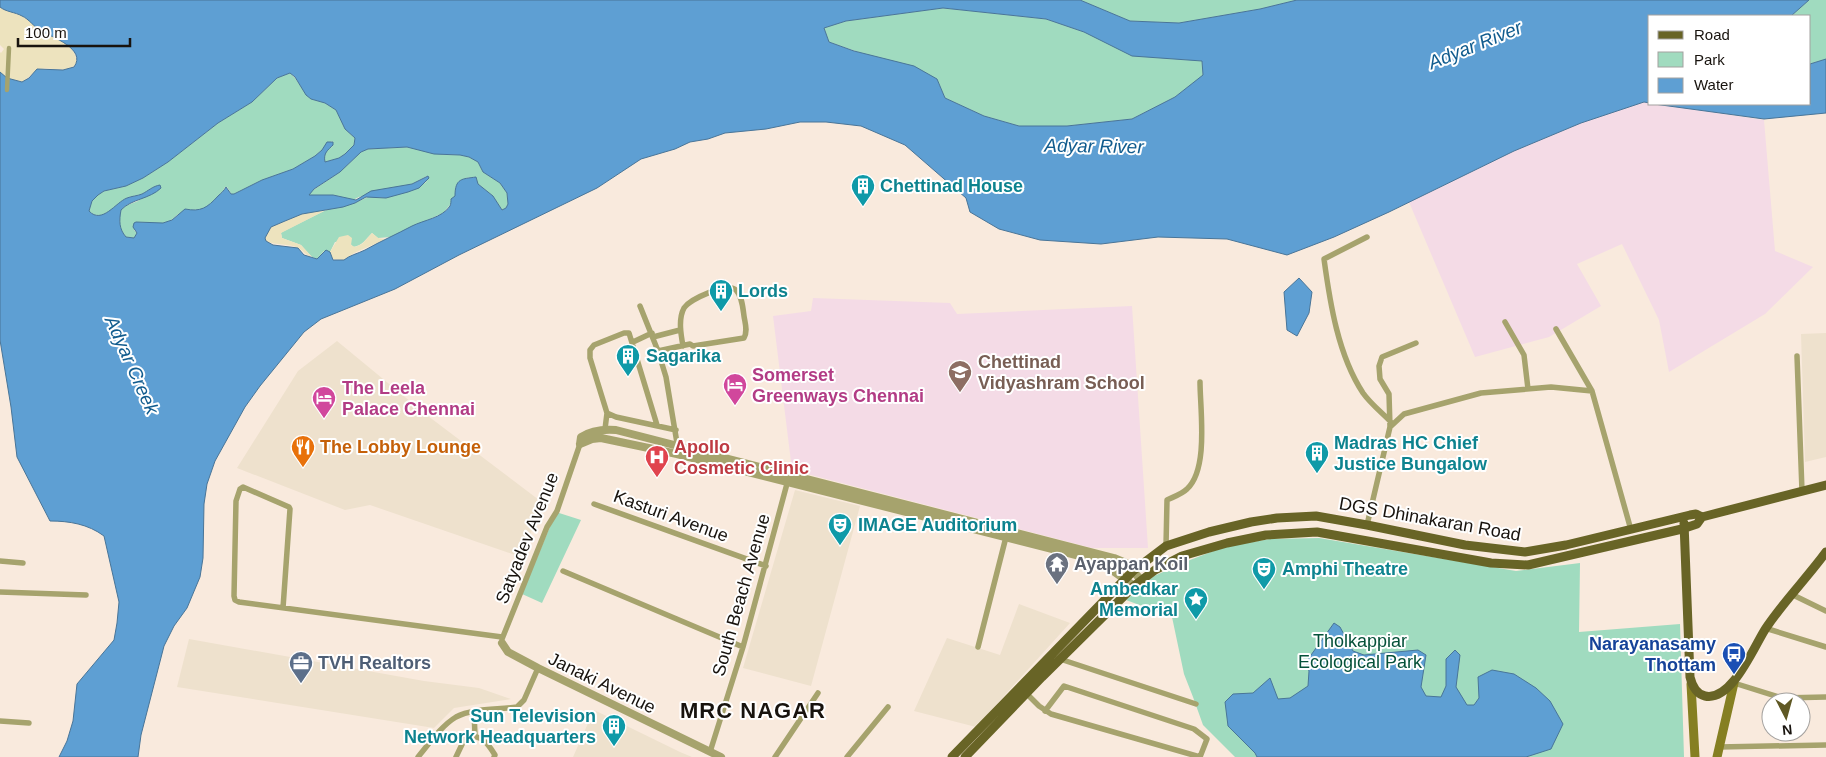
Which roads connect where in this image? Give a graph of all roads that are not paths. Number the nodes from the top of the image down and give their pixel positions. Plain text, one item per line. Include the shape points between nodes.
1 (9, 48) dead end
2 (7, 90) dead end
3 (1367, 237) dead end
4 (640, 306) dead end
5 (1505, 322) dead end
6 (1556, 329) dead end
7 (680, 330) junction
8 (652, 335) junction
9 (633, 342) junction
10 (1416, 343) dead end
11 (683, 346) junction
12 (658, 351) junction
13 (1797, 356) dead end
14 (1200, 382) dead end
15 (1528, 389) junction
16 (1592, 391) junction
17 (607, 413) junction
18 (1390, 424) junction
19 (657, 425) junction
20 (605, 429) junction
21 (676, 430) junction
22 (580, 444) junction
23 (678, 450) junction
24 (787, 478) junction
25 (1826, 485) edge
26 (1802, 491) junction
27 (594, 504) dead end
28 (920, 512) junction
29 (1684, 517) junction
30 (1702, 517) junction
31 (1367, 525) junction
32 (1684, 528) junction
33 (1631, 530) junction
34 (1006, 537) junction
35 (1166, 546) junction
36 (1826, 552) edge
37 (0, 561) edge
38 (24, 563) dead end
39 (766, 566) junction
40 (563, 571) dead end
41 (1133, 571) junction
42 (1125, 579) junction
43 (1137, 583) junction
44 (0, 592) edge
45 (1791, 594) junction
46 (86, 595) dead end
47 (283, 608) junction
48 (1826, 611) edge
49 (1766, 628) junction
50 (502, 640) junction
51 (1826, 646) edge
52 (743, 647) junction
53 (978, 647) dead end
54 (1060, 659) junction
55 (538, 668) junction
56 (1734, 683) junction
57 (1691, 684) junction
58 (818, 693) dead end
59 (1026, 693) junction
60 (1826, 697) edge
61 (1196, 704) dead end
62 (888, 707) dead end
63 (1045, 710) junction
64 (474, 712) junction
65 (0, 721) edge
66 (29, 723) dead end
67 (475, 736) junction
68 (1826, 745) edge
69 (1719, 747) junction
70 (710, 752) junction
71 (418, 757) edge
72 (456, 757) edge
73 (494, 757) edge
74 (721, 757) edge
75 (775, 757) edge
76 (847, 757) edge
77 (952, 757) edge
78 (965, 757) edge
79 (1200, 757) edge
80 (1695, 757) edge
81 (1717, 757) edge

1 - 2 street
3 - 18 street via 1324,259 1332,310 1345,356 1363,392
4 - 8 street
5 - 15 street via 1524,355
6 - 16 street
7 - 8 street
7 - 11 street
7 - 11 street via 684,308 692,301 729,287 736,291 742,302 744,338
8 - 9 street
8 - 12 street
9 - 17 street via 628,332 590,350
9 - 19 street
10 - 18 street via 1382,357 1379,366 1380,379 1389,394
11 - 12 street
12 - 21 street
13 - 26 street
14 - 35 street via 1202,457 1188,489 1166,500
15 - 16 street via 1551,387
15 - 18 street via 1481,392 1404,414
16 - 33 street
17 - 19 street
17 - 20 street
18 - 31 street
19 - 21 street
20 - 22 street via 589,432 581,437
20 - 23 street
21 - 23 street
22 - 23 street via 601,438
22 - 50 street, Satyadev Avenue via 557,511 547,527
23 - 24 street
24 - 28 street
24 - 39 street, South Beach Avenue
25 - 26 main road, DGS Dhinakaran Road
26 - 30 main road, DGS Dhinakaran Road
27 - 39 street, Kasturi Avenue
28 - 34 street
28 - 41 street via 1114,558 1126,563
29 - 30 main road, DGS Dhinakaran Road via 1696,514
29 - 32 main road
29 - 33 main road, DGS Dhinakaran Road
30 - 32 main road, DGS Dhinakaran Road via 1697,524
31 - 33 main road, DGS Dhinakaran Road via 1465,546 1525,552
31 - 35 main road, DGS Dhinakaran Road via 1316,516 1277,518 1210,532
32 - 43 main road, DGS Dhinakaran Road via 1528,565 1491,563 1317,532 1266,535 1182,556
32 - 57 main road
34 - 42 street via 1102,563
34 - 53 street
35 - 41 main road, DGS Dhinakaran Road
36 - 45 main road
37 - 38 street
39 - 52 street, South Beach Avenue
40 - 52 street
41 - 42 main road, DGS Dhinakaran Road
41 - 43 street
42 - 43 street
42 - 77 main road, DGS Dhinakaran Road
43 - 54 main road, DGS Dhinakaran Road
44 - 46 street
45 - 48 street
45 - 49 main road
47 - 47 street via 290,509 243,487 236,501 234,598 240,602
47 - 50 street
49 - 51 street
49 - 56 main road
50 - 55 street, Janaki Avenue via 508,652
52 - 70 street, South Beach Avenue
54 - 59 main road, DGS Dhinakaran Road
54 - 61 street
55 - 64 street via 520,704 512,708
55 - 70 street, Janaki Avenue
56 - 57 main road via 1713,697 1700,694
56 - 60 street via 1782,698
56 - 69 main road
57 - 80 main road
58 - 75 street
59 - 63 street
59 - 78 main road, DGS Dhinakaran Road
62 - 76 street
63 - 79 street
63 - 79 street via 1064,686 1194,729 1207,739
64 - 67 street
64 - 71 street via 450,721
65 - 66 street
67 - 72 street via 466,736
67 - 73 street via 487,742
68 - 69 street
69 - 81 main road
70 - 74 street, Janaki Avenue

